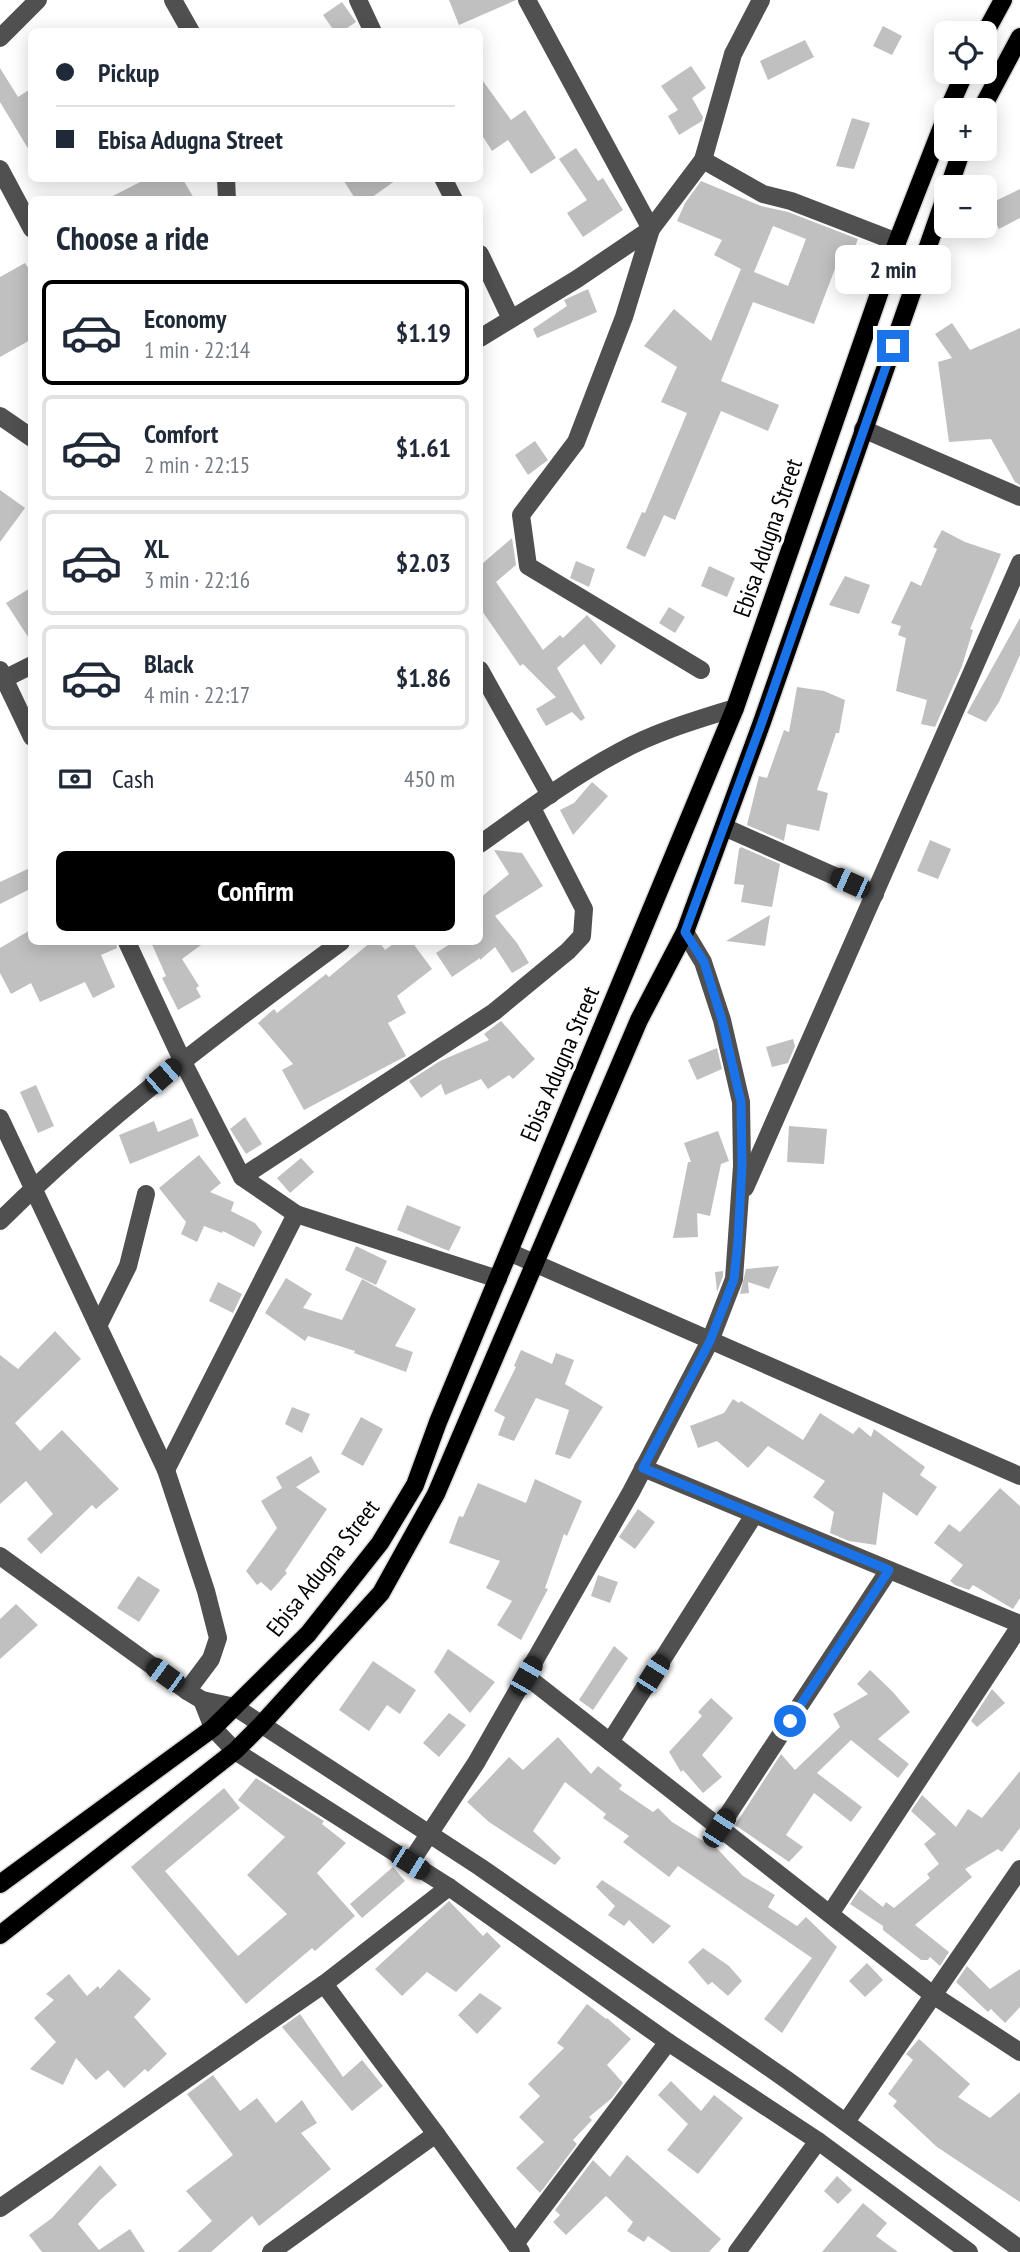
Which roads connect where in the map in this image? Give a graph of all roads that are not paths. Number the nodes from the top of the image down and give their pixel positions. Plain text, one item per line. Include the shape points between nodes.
1 (38, 0) edge
2 (173, 0) edge
3 (358, 0) edge
4 (527, 0) edge
5 (761, 0) edge
6 (1003, 0) edge
7 (992, 21) edge
8 (189, 28) edge
9 (371, 28) edge
10 (1020, 37) edge
11 (0, 38) edge
12 (987, 98) edge
13 (934, 148) edge
14 (703, 160) junction
15 (0, 169) edge
16 (28, 222) edge
17 (651, 229) junction
18 (934, 229) edge
19 (897, 242) junction
20 (483, 260) edge
21 (511, 319) junction
22 (483, 336) edge
23 (0, 416) edge
24 (863, 429) junction
25 (28, 435) edge
26 (1020, 497) edge
27 (1020, 563) edge
28 (28, 667) edge
29 (701, 670) dead end
30 (483, 675) edge
31 (2, 677) edge
32 (735, 708) junction
33 (28, 729) edge
34 (550, 795) junction
35 (532, 808) junction
36 (723, 827) junction
37 (483, 842) edge
38 (875, 894) junction
39 (685, 932) junction
40 (128, 945) edge
41 (337, 945) edge
42 (182, 1060) junction
43 (0, 1118) edge
44 (242, 1177) junction
45 (33, 1188) junction
46 (146, 1194) dead end
47 (740, 1200) junction
48 (296, 1214) junction
49 (0, 1221) edge
50 (509, 1252) junction
51 (533, 1264) junction
52 (498, 1279) junction
53 (98, 1326) junction
54 (710, 1341) junction
55 (643, 1468) junction
56 (166, 1470) junction
57 (1020, 1476) edge
58 (754, 1514) junction
59 (3, 1564) edge
60 (889, 1570) junction
61 (1020, 1625) edge
62 (526, 1676) junction
63 (195, 1695) junction
64 (235, 1707) junction
65 (261, 1725) junction
66 (213, 1728) junction
67 (610, 1742) junction
68 (235, 1751) junction
69 (719, 1828) junction
70 (429, 1834) junction
71 (410, 1863) junction
72 (1020, 1868) edge
73 (0, 1884) edge
74 (449, 1887) junction
75 (830, 1914) junction
76 (0, 1935) edge
77 (324, 1984) junction
78 (933, 1995) junction
79 (668, 2042) junction
80 (1020, 2052) edge
81 (846, 2122) junction
82 (436, 2134) junction
83 (818, 2141) junction
84 (0, 2208) edge
85 (518, 2248) edge
86 (1020, 2249) edge
87 (271, 2252) edge
88 (737, 2252) edge
89 (970, 2252) edge

1 - 11 street
2 - 8 street
3 - 9 street
4 - 17 street
5 - 14 street via 733,54
6 - 7 main road
10 - 12 main road
13 - 19 main road, Ebisa Adugna Street
14 - 17 street
14 - 19 street via 763,194
15 - 16 street
17 - 21 street
17 - 29 street via 624,317 576,442 521,516 528,565
18 - 24 main road, Ebisa Adugna Street
19 - 32 main road, Ebisa Adugna Street
20 - 21 street
21 - 22 street
23 - 25 street
24 - 26 street
24 - 36 main road, Ebisa Adugna Street
27 - 38 street
28 - 31 street
30 - 34 street
31 - 33 street
32 - 34 street via 620,751
32 - 50 main road, Ebisa Adugna Street
34 - 35 street
35 - 37 street
35 - 44 street via 584,909 582,936 494,1012
36 - 38 street
36 - 39 main road, Ebisa Adugna Street
38 - 47 street
39 - 47 street via 704,962 741,1102
39 - 51 main road, Ebisa Adugna Street via 639,1020
40 - 42 street
41 - 42 street
42 - 44 street
42 - 45 street
43 - 45 street
44 - 48 street
45 - 49 street
45 - 53 street
46 - 53 street via 128,1266
47 - 54 street via 734,1279
48 - 52 street
48 - 56 street
50 - 51 street
50 - 52 main road, Ebisa Adugna Street
51 - 54 street
51 - 65 main road, Ebisa Adugna Street via 436,1494 381,1593
52 - 64 main road, Ebisa Adugna Street via 415,1485 380,1543 309,1634
53 - 56 street
54 - 55 street
54 - 57 street
55 - 58 street
55 - 62 street
56 - 63 street via 218,1638
58 - 60 street
58 - 67 street
59 - 63 street
60 - 61 street
60 - 69 street
61 - 75 street
62 - 67 street
62 - 70 street
63 - 64 street
63 - 66 street
64 - 65 street
64 - 66 main road, Ebisa Adugna Street
65 - 68 main road, Ebisa Adugna Street
65 - 70 street
66 - 68 street
66 - 73 main road, Ebisa Adugna Street
67 - 69 street
68 - 71 street
68 - 76 main road, Ebisa Adugna Street
69 - 75 street
70 - 71 street
70 - 81 street
71 - 74 street
72 - 78 street
74 - 77 street
74 - 79 street
75 - 78 street
77 - 82 street
77 - 84 street
78 - 80 street
78 - 81 street
79 - 83 street
79 - 85 street
81 - 86 street
82 - 85 street
82 - 87 street
83 - 88 street
83 - 89 street

